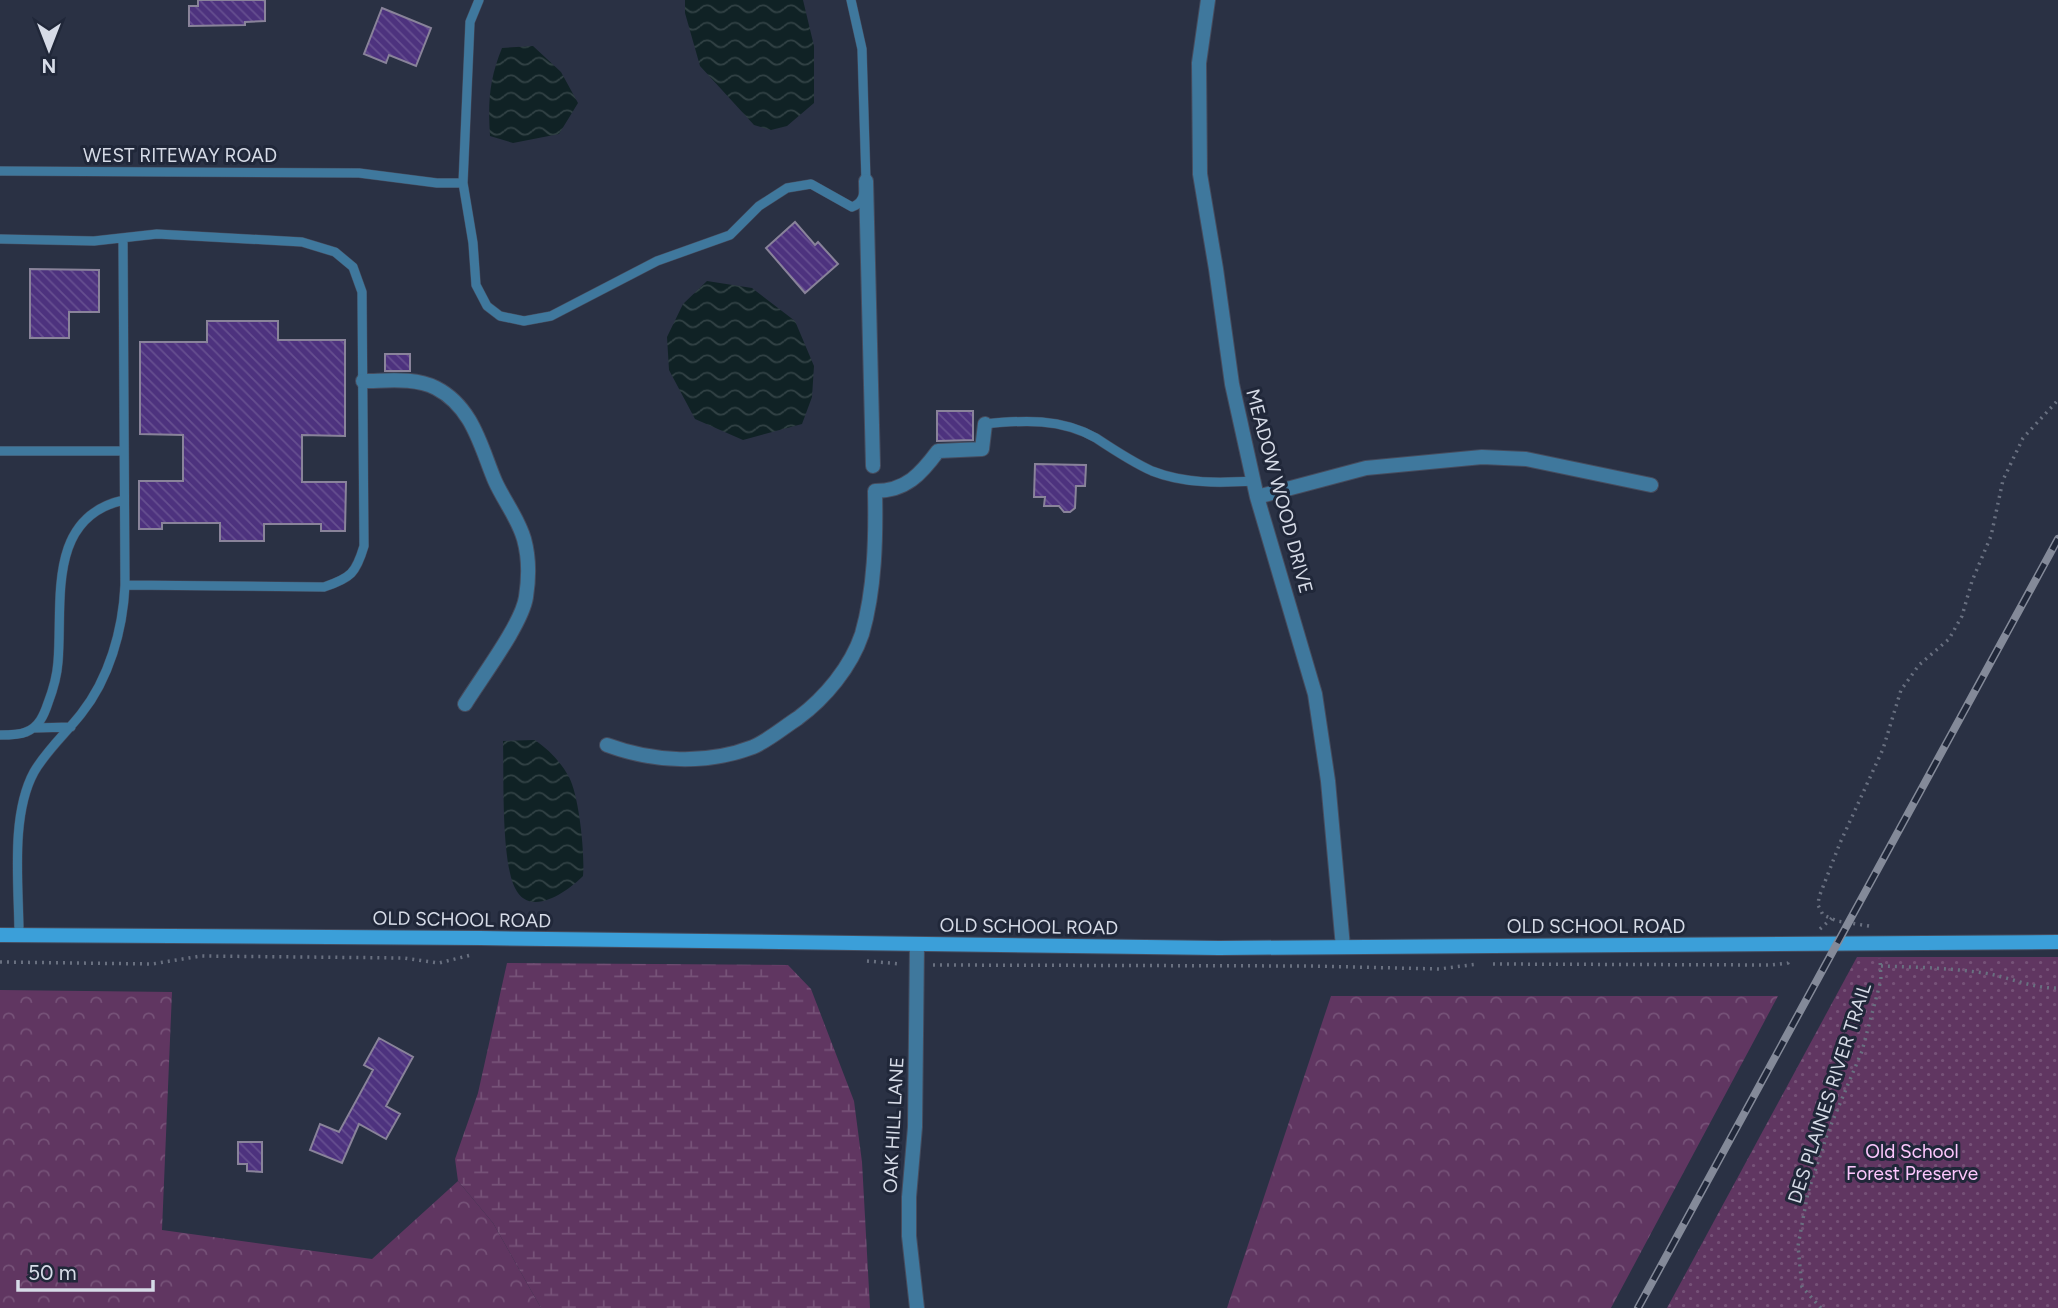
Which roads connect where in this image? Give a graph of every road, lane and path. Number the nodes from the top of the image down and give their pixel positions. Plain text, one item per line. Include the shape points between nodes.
1 (479, 0) edge
2 (851, 0) edge
3 (1208, 0) edge
4 (0, 171) edge
5 (866, 181) junction
6 (463, 183) junction
7 (0, 239) edge
8 (123, 239) junction
9 (363, 382) junction
10 (2058, 400) edge
11 (985, 424) joint
12 (0, 451) edge
13 (124, 451) junction
14 (873, 466) dead end
15 (1254, 481) junction
16 (1651, 485) dead end
17 (1257, 497) junction
18 (124, 500) junction
19 (125, 585) junction
20 (465, 704) dead end
21 (71, 727) junction
22 (32, 728) junction
23 (0, 735) edge
24 (607, 745) dead end
25 (0, 935) edge
26 (19, 935) junction
27 (2058, 942) edge
28 (1878, 943) junction
29 (917, 944) junction
30 (1343, 947) junction
31 (1880, 965) junction
32 (2058, 988) edge
33 (917, 1308) edge
34 (1821, 1308) edge

1 - 6 lane via 470,22
2 - 5 lane via 862,49
3 - 15 street, MEADOW WOOD DRIVE via 1199,64 1200,174 1231,384
4 - 6 lane, WEST RITEWAY ROAD via 359,173
5 - 6 lane via 859,205 852,208 811,184 787,188 730,235 657,261 551,316 523,321 500,316 487,306 476,285
5 - 14 street
7 - 8 lane
8 - 9 lane via 157,234 244,238 302,242 335,252 353,267 362,292
8 - 13 lane
9 - 19 lane via 364,546 358,568 344,581 324,587
9 - 20 street via 420,382 439,390 462,410 524,537 526,599 519,619
10 - 28 path via 2023,438 2003,480 1991,536 1962,616 1949,639 1919,665 1901,690 1883,749 1819,897 1823,915 1877,927
11 - 15 lane via 1026,419 1051,423 1094,437 1153,471 1184,480
11 - 24 street via 982,449 938,452 918,477 888,491 875,491 869,603 861,637 818,703 754,746 711,757 655,758
12 - 13 lane
13 - 18 lane
15 - 17 street, MEADOW WOOD DRIVE
16 - 17 street via 1526,459 1482,457 1366,468
17 - 30 street, MEADOW WOOD DRIVE via 1314,694 1328,781
18 - 19 lane
18 - 22 lane via 90,513 68,551 58,595 58,666 46,710
19 - 21 lane via 105,676
21 - 22 lane
21 - 26 lane via 34,772 19,819
22 - 23 lane
25 - 26 street, OLD SCHOOL ROAD
26 - 29 street, OLD SCHOOL ROAD
27 - 28 street, OLD SCHOOL ROAD
28 - 30 street, OLD SCHOOL ROAD
28 - 31 path, DES PLAINES RIVER TRAIL
29 - 30 street, OLD SCHOOL ROAD
29 - 33 street, OAK HILL LANE via 909,1236
31 - 32 path via 1983,973 2042,989
31 - 34 path, DES PLAINES RIVER TRAIL via 1881,981 1861,1051 1808,1192 1798,1246 1802,1287

